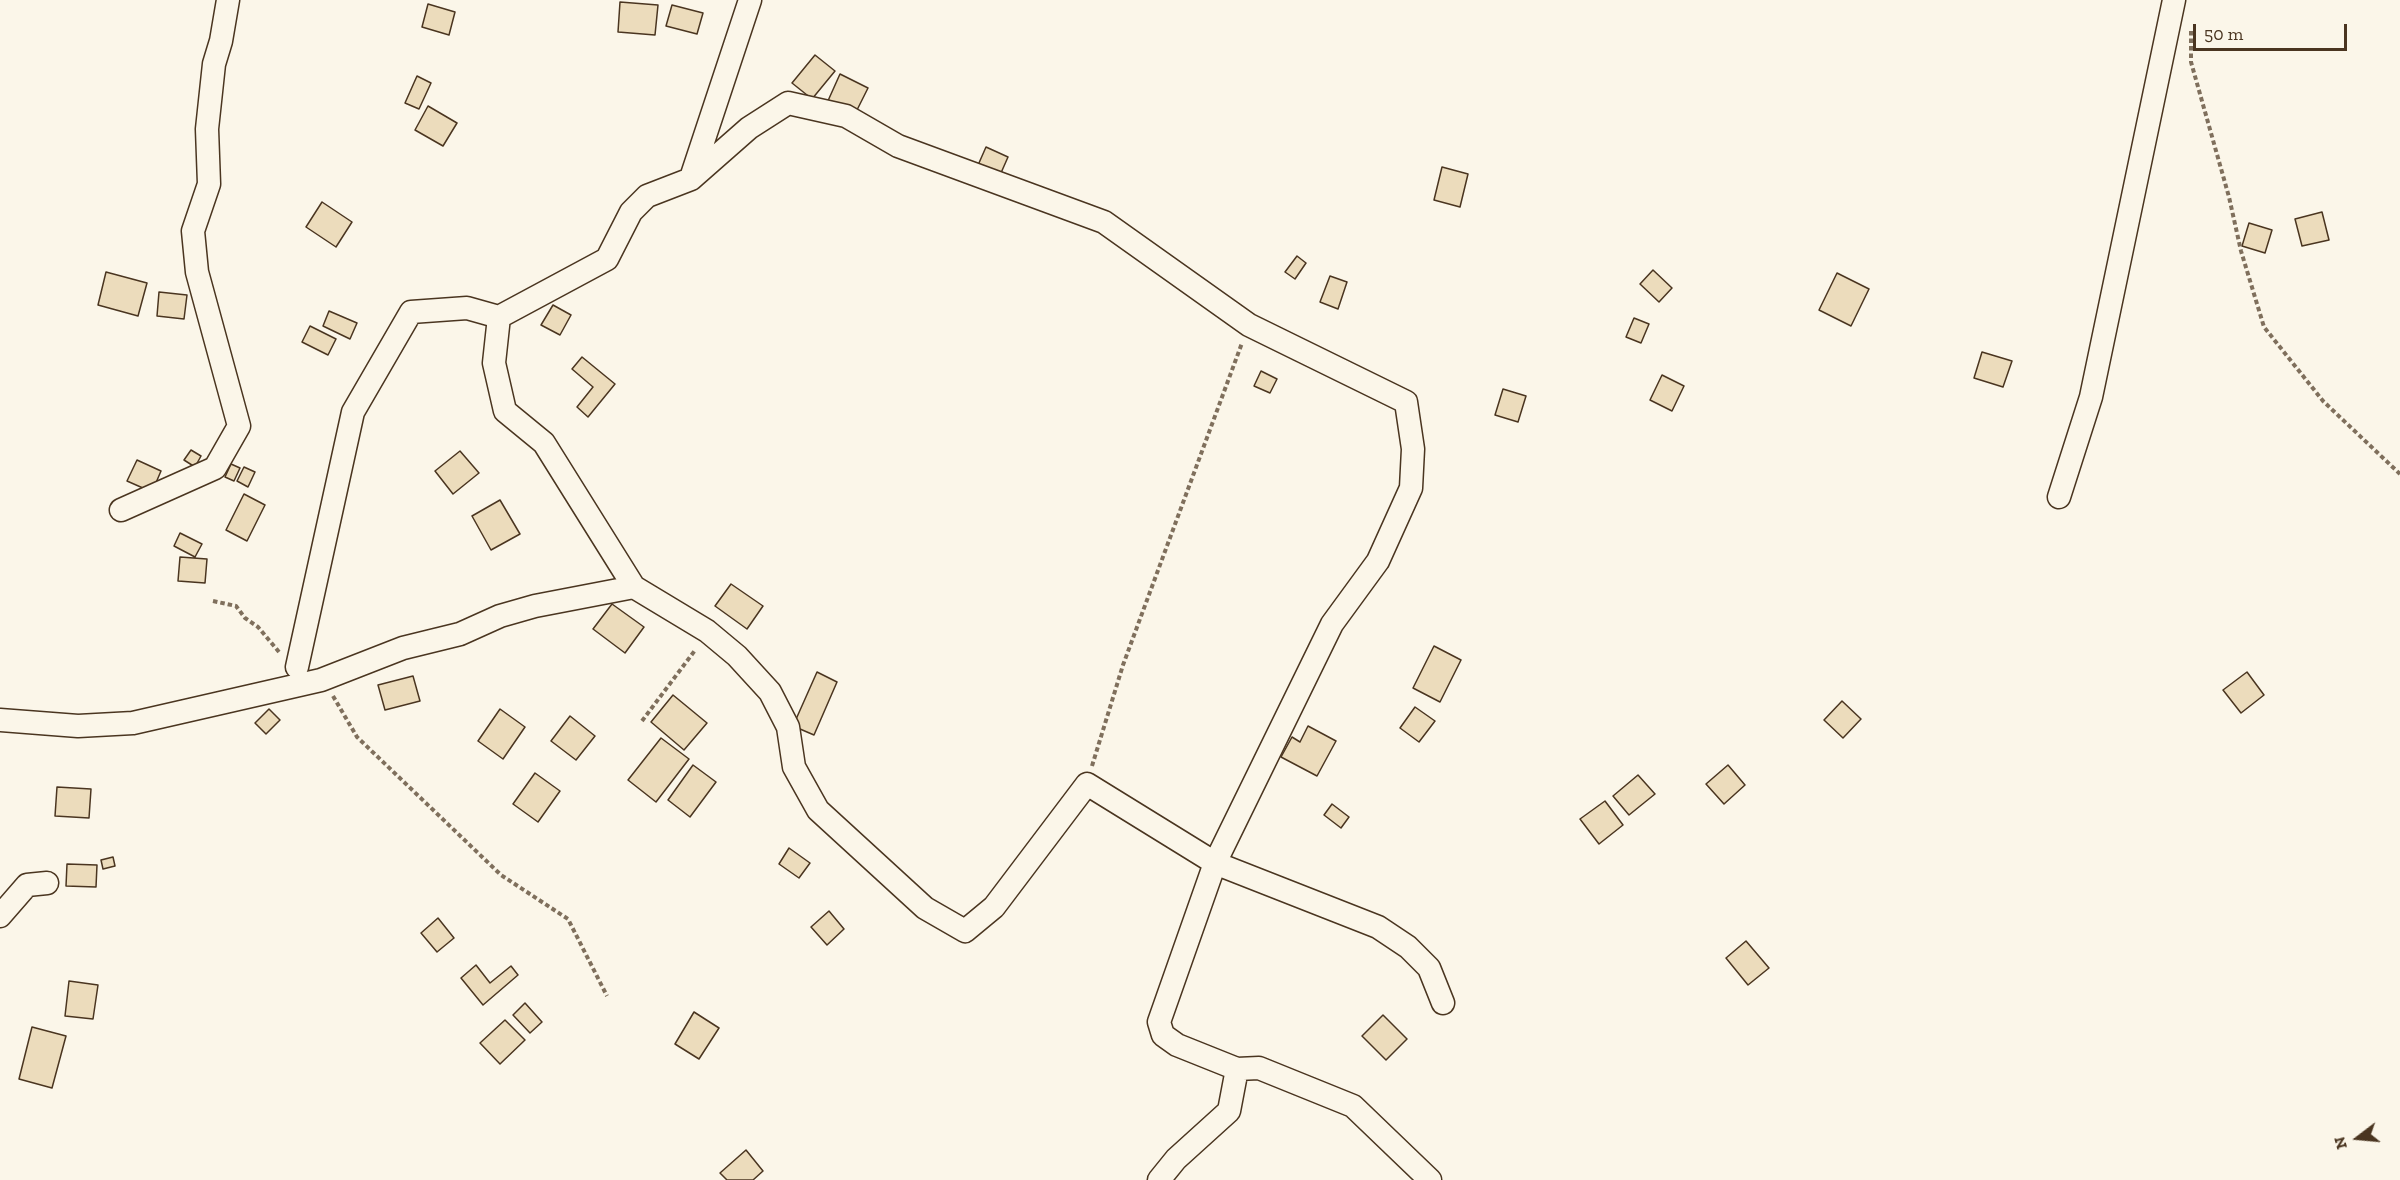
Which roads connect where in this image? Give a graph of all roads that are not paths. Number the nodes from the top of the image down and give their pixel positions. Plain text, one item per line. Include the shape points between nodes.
1 (228, 0) edge
2 (750, 0) edge
3 (2174, 0) edge
4 (691, 179) junction
5 (499, 317) junction
6 (2059, 497) dead end
7 (121, 510) dead end
8 (634, 587) junction
9 (297, 667) road end
10 (0, 720) edge
11 (1215, 863) junction
12 (47, 883) dead end
13 (10, 890) edge
14 (0, 916) edge
15 (1443, 1003) dead end
16 (1237, 1069) junction
17 (1159, 1180) edge
18 (1430, 1180) edge

1 - 7 street via 214,64 207,129 209,184 194,231 197,272 239,426 215,468
2 - 4 street
3 - 6 street via 2091,397
4 - 5 street via 647,196 631,212 607,259
4 - 11 street via 749,128 788,103 846,116 898,146 1104,222 1249,325 1406,402 1413,449 1411,488 1378,561 1332,624
5 - 8 street via 494,363 505,411 544,443
5 - 9 street via 467,308 411,312 353,412
8 - 10 street via 526,608 459,633 403,648 321,680 133,723 78,726
8 - 11 street via 707,631 737,656 770,692 788,727 794,767 818,810 925,908 965,931 994,908 1087,784
11 - 15 street via 1378,927 1408,947 1429,968
11 - 16 street via 1159,1022 1163,1035 1177,1045
12 - 13 street
13 - 14 street
16 - 17 street via 1229,1111 1176,1159
16 - 18 street via 1259,1068 1353,1106

